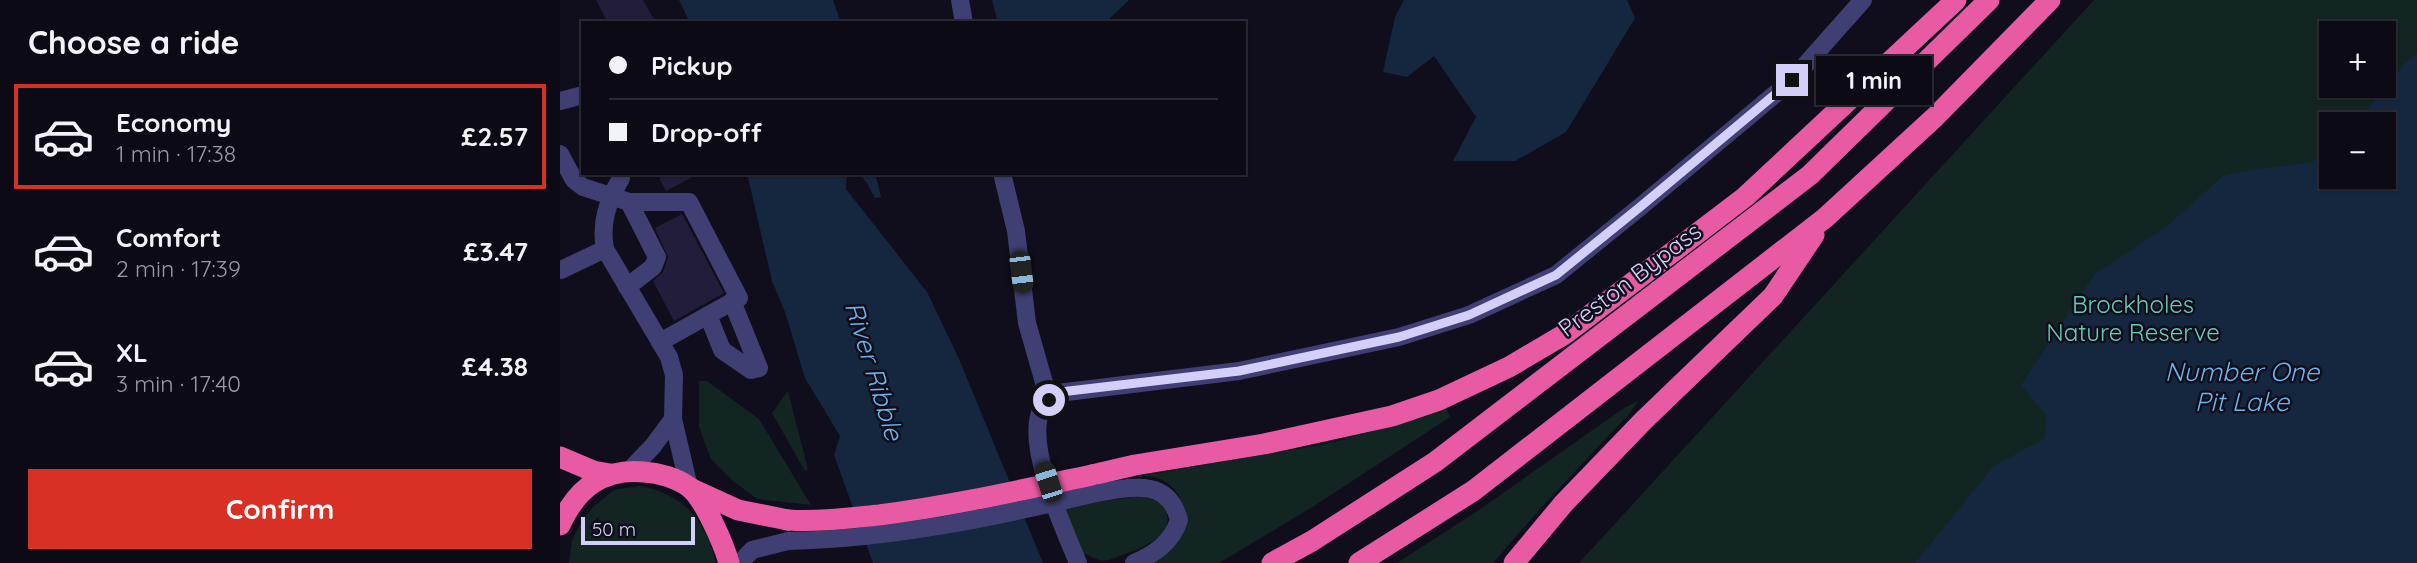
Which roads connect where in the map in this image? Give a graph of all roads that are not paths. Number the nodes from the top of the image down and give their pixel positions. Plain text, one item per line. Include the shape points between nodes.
1 (960, 0) edge
2 (1863, 0) edge
3 (1956, 0) edge
4 (1989, 0) edge
5 (2050, 0) edge
6 (964, 21) edge
7 (581, 96) edge
8 (560, 101) edge
9 (560, 154) edge
10 (1002, 175) edge
11 (621, 178) dead end
12 (611, 195) junction
13 (629, 202) junction
14 (1825, 218) junction
15 (605, 249) junction
16 (561, 270) edge
17 (627, 287) junction
18 (732, 301) junction
19 (708, 315) junction
20 (660, 342) junction
21 (1049, 400) junction
22 (673, 419) junction
23 (560, 457) edge
24 (1031, 462) dead end
25 (620, 472) junction
26 (1094, 484) junction
27 (690, 488) junction
28 (560, 525) edge
29 (788, 531) junction
30 (729, 563) edge
31 (740, 563) edge
32 (1068, 563) edge
33 (1079, 563) edge
34 (1134, 563) edge
35 (1272, 563) edge
36 (1359, 563) edge
37 (1514, 563) edge

1 - 6 street
2 - 21 street via 1792,80 1556,275 1469,315 1399,337 1239,371 1069,391
3 - 26 highway via 1745,197 1565,334 1509,367 1392,416 1135,465
4 - 35 highway, Preston Bypass via 1810,175 1435,462
5 - 14 highway via 1935,117
7 - 8 street
9 - 12 street via 574,180
10 - 21 street via 1016,231 1027,324
11 - 12 street
12 - 13 street
12 - 15 street via 602,234
13 - 17 street via 657,257 653,267
13 - 18 street via 689,202 739,298
14 - 36 highway via 1473,491
14 - 37 highway via 1773,296 1644,419
15 - 16 street
15 - 17 street
17 - 20 street
18 - 19 street
18 - 19 street via 759,368 751,370 722,350
19 - 20 street
20 - 22 street via 674,375
21 - 33 street via 1041,413 1038,446 1060,520
22 - 25 street via 653,446
22 - 27 street
23 - 25 highway via 593,471
24 - 32 street
25 - 27 highway via 658,473
25 - 28 highway via 587,486
26 - 29 highway, bridge via 828,521
26 - 34 street via 1142,486 1157,491 1173,505 1179,520 1172,536
27 - 29 highway
27 - 30 highway via 714,523
29 - 31 street via 752,550

